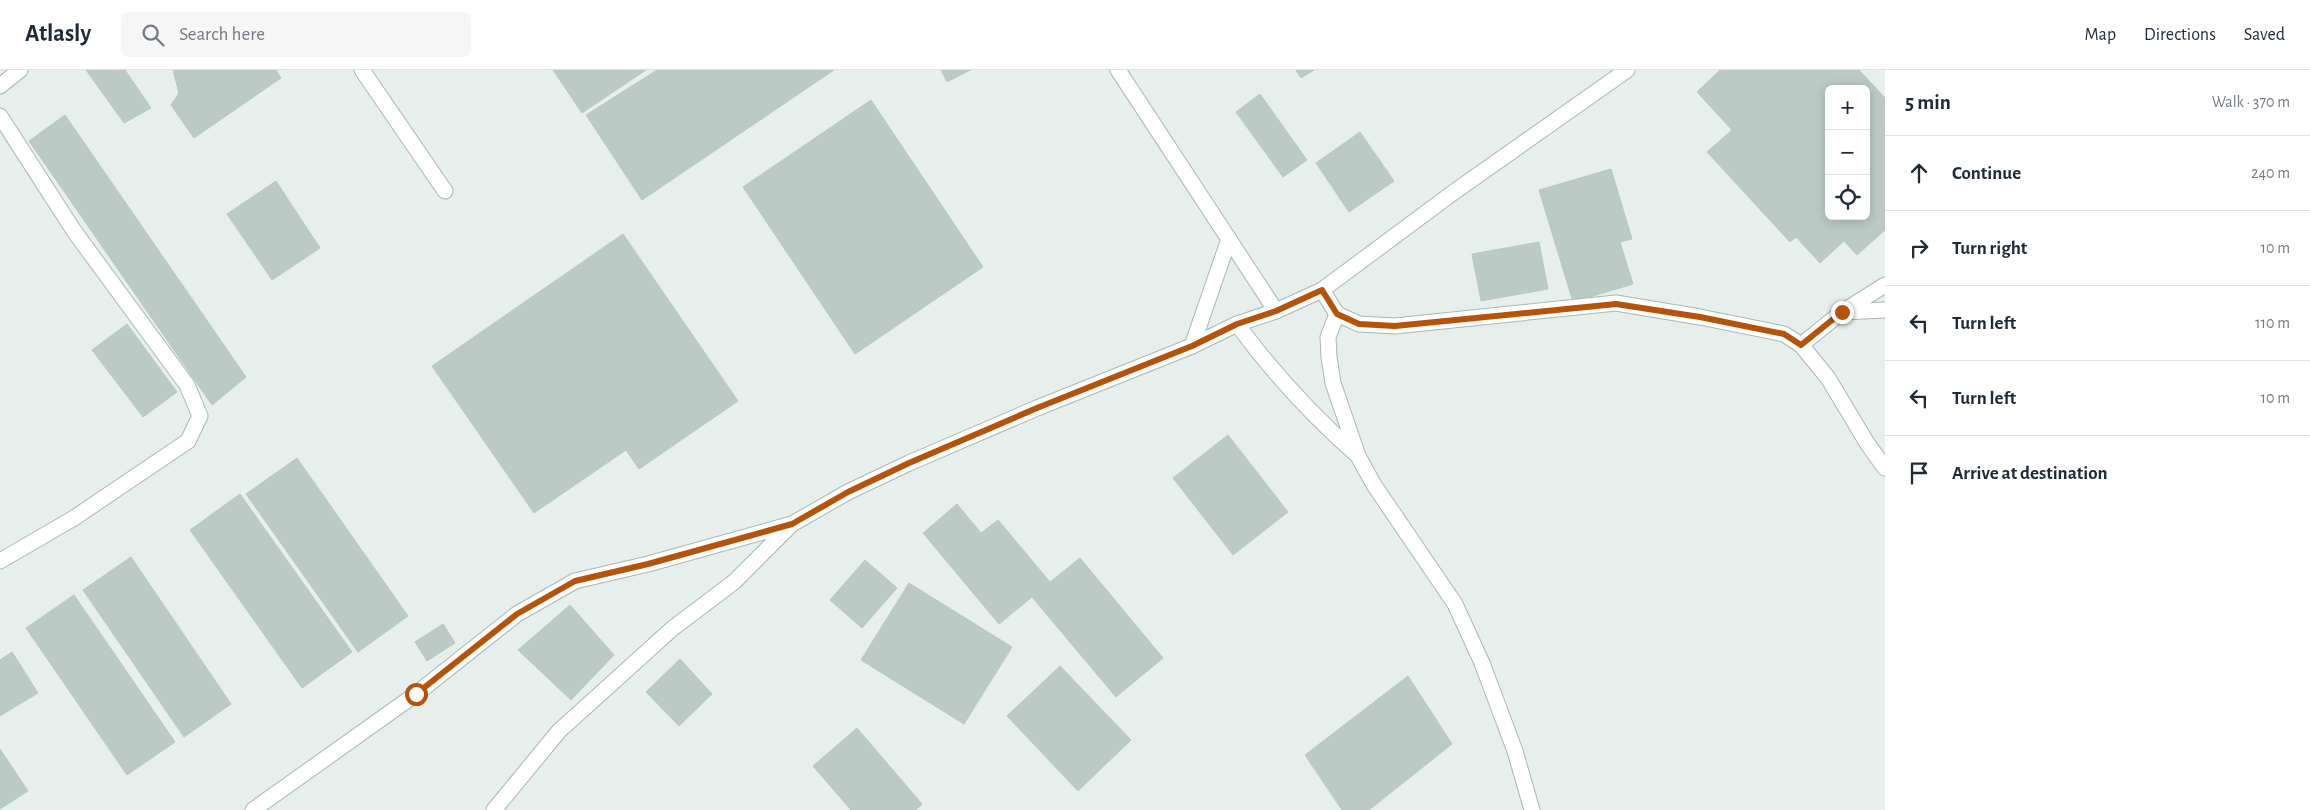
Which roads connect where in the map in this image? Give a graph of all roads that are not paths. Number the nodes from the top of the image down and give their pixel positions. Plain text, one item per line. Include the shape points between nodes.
1 (20, 70) edge
2 (362, 70) edge
3 (1118, 70) edge
4 (1627, 70) edge
5 (0, 86) edge
6 (0, 116) edge
7 (446, 191) dead end
8 (1229, 239) junction
9 (1885, 285) edge
10 (1322, 290) junction
11 (1885, 310) edge
12 (1276, 311) junction
13 (1842, 312) junction
14 (1337, 314) junction
15 (1237, 324) junction
16 (1801, 345) junction
17 (1192, 346) junction
18 (1358, 456) junction
19 (1885, 468) edge
20 (792, 524) junction
21 (0, 561) edge
22 (253, 810) edge
23 (494, 810) edge
24 (1532, 810) edge

1 - 5 street
2 - 7 street
3 - 8 street
4 - 10 street
6 - 21 street via 74,231 186,385 200,416 188,441 74,518
8 - 12 street
8 - 17 street
9 - 13 street
10 - 12 street
10 - 14 street
11 - 13 street
12 - 15 street
13 - 16 street
14 - 16 street via 1359,324 1395,326 1616,304 1784,334
14 - 18 street via 1328,337 1329,357 1333,383
15 - 17 street
15 - 18 street via 1261,358
16 - 19 street via 1828,378
17 - 20 street via 909,463
18 - 24 street via 1374,486 1455,604 1482,663 1515,751
20 - 22 street via 575,581 517,614 416,694
20 - 23 street via 734,582 673,628 559,731

